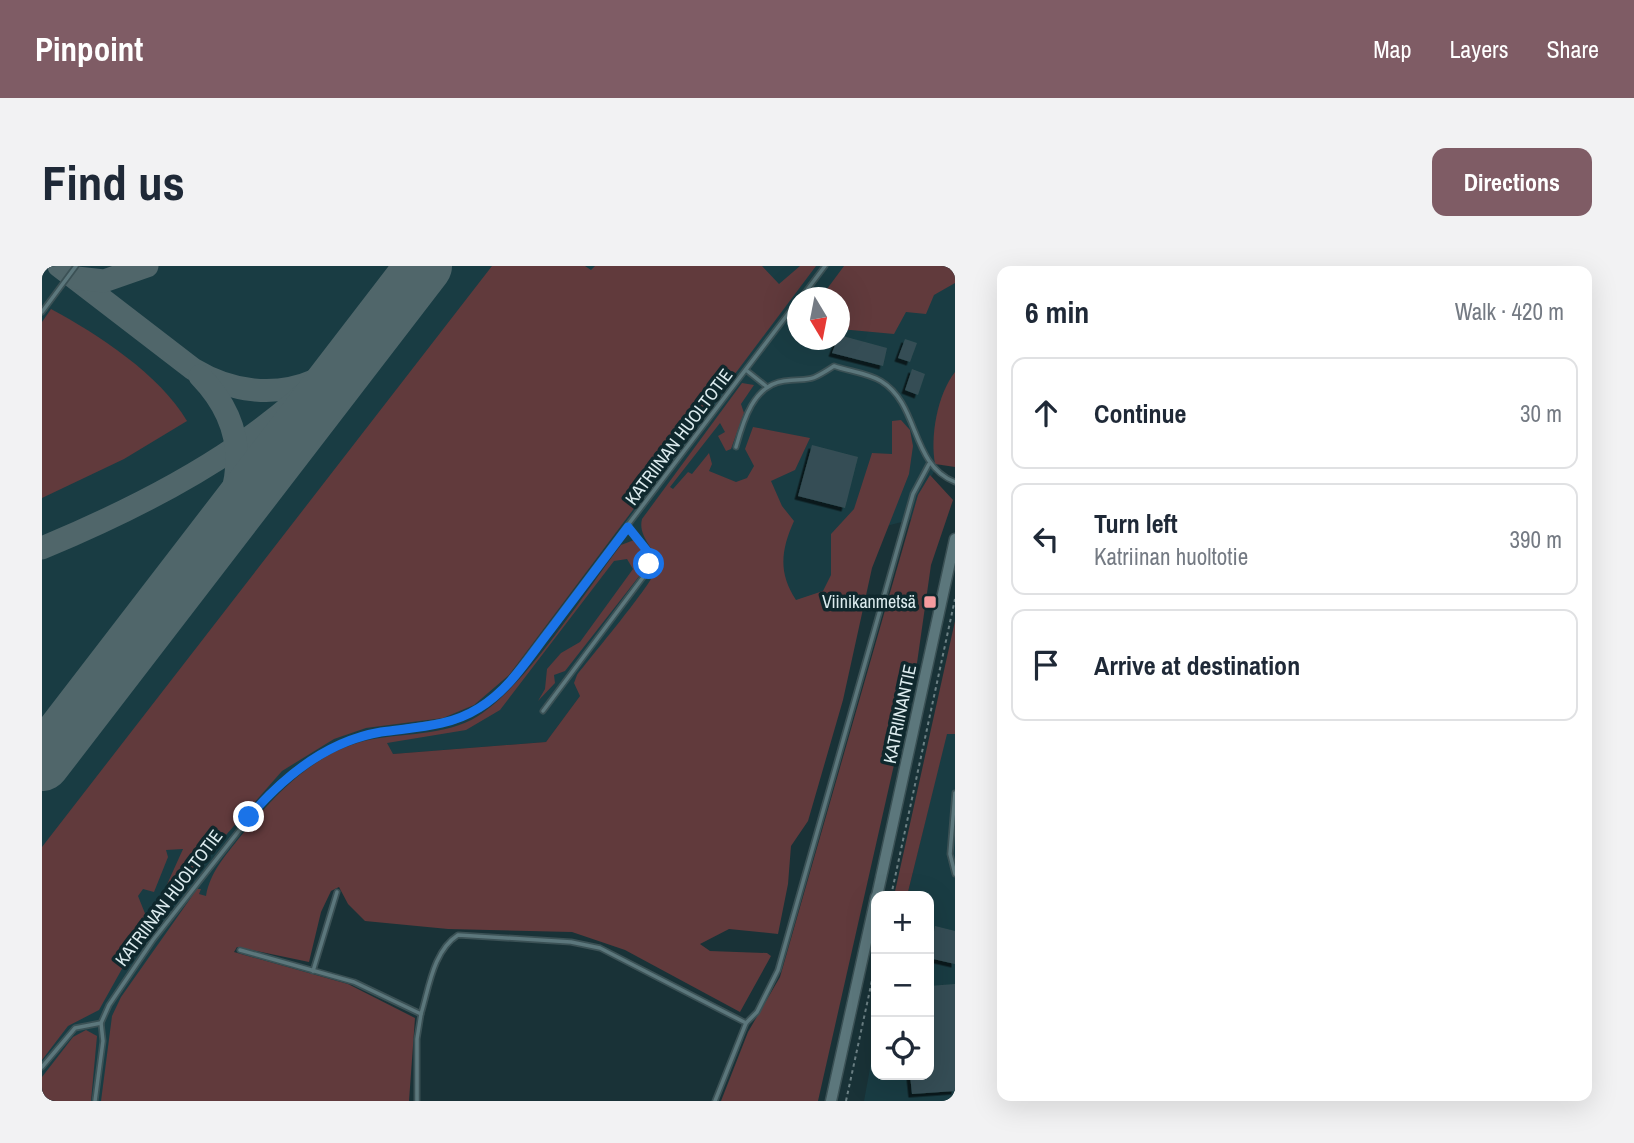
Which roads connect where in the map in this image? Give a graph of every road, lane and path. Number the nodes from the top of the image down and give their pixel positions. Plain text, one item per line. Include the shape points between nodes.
1 (76, 266) edge
2 (825, 266) edge
3 (809, 287) edge
4 (42, 312) edge
5 (787, 315) edge
6 (746, 370) junction
7 (767, 387) junction
8 (736, 447) dead end
9 (929, 464) junction
10 (955, 482) edge
11 (628, 527) junction
12 (955, 539) edge
13 (955, 599) edge
14 (543, 711) dead end
15 (955, 793) edge
16 (955, 874) edge
17 (877, 891) edge
18 (892, 891) edge
19 (337, 892) dead end
20 (871, 920) edge
21 (240, 950) dead end
22 (313, 971) junction
23 (871, 985) edge
24 (421, 1014) junction
25 (101, 1023) junction
26 (746, 1023) junction
27 (42, 1067) edge
28 (95, 1101) edge
29 (417, 1101) edge
30 (715, 1101) edge
31 (831, 1101) edge
32 (846, 1101) edge

1 - 4 lane
2 - 3 lane
5 - 6 lane, KATRIINAN HUOLTOTIE
6 - 7 lane, KATRIINAN HUOLTOTIE
6 - 11 lane, KATRIINAN HUOLTOTIE
7 - 8 lane via 745,415
7 - 9 lane via 812,381 834,366 880,380 907,414
9 - 10 lane
9 - 26 lane via 913,494 778,970 757,1012
11 - 14 lane via 648,552 647,572
11 - 25 lane, KATRIINAN HUOLTOTIE via 516,675 489,701 440,724 349,740 283,780 153,940
12 - 17 main road, KATRIINANTIE
13 - 18 path
15 - 16 lane via 950,854
19 - 22 lane
20 - 31 main road, KATRIINANTIE
21 - 22 lane
22 - 24 lane via 354,982
23 - 32 path
24 - 26 lane via 446,942 458,935 600,948
24 - 29 lane
25 - 27 lane via 75,1028
25 - 28 lane, KATRIINAN HUOLTOTIE
26 - 30 lane

